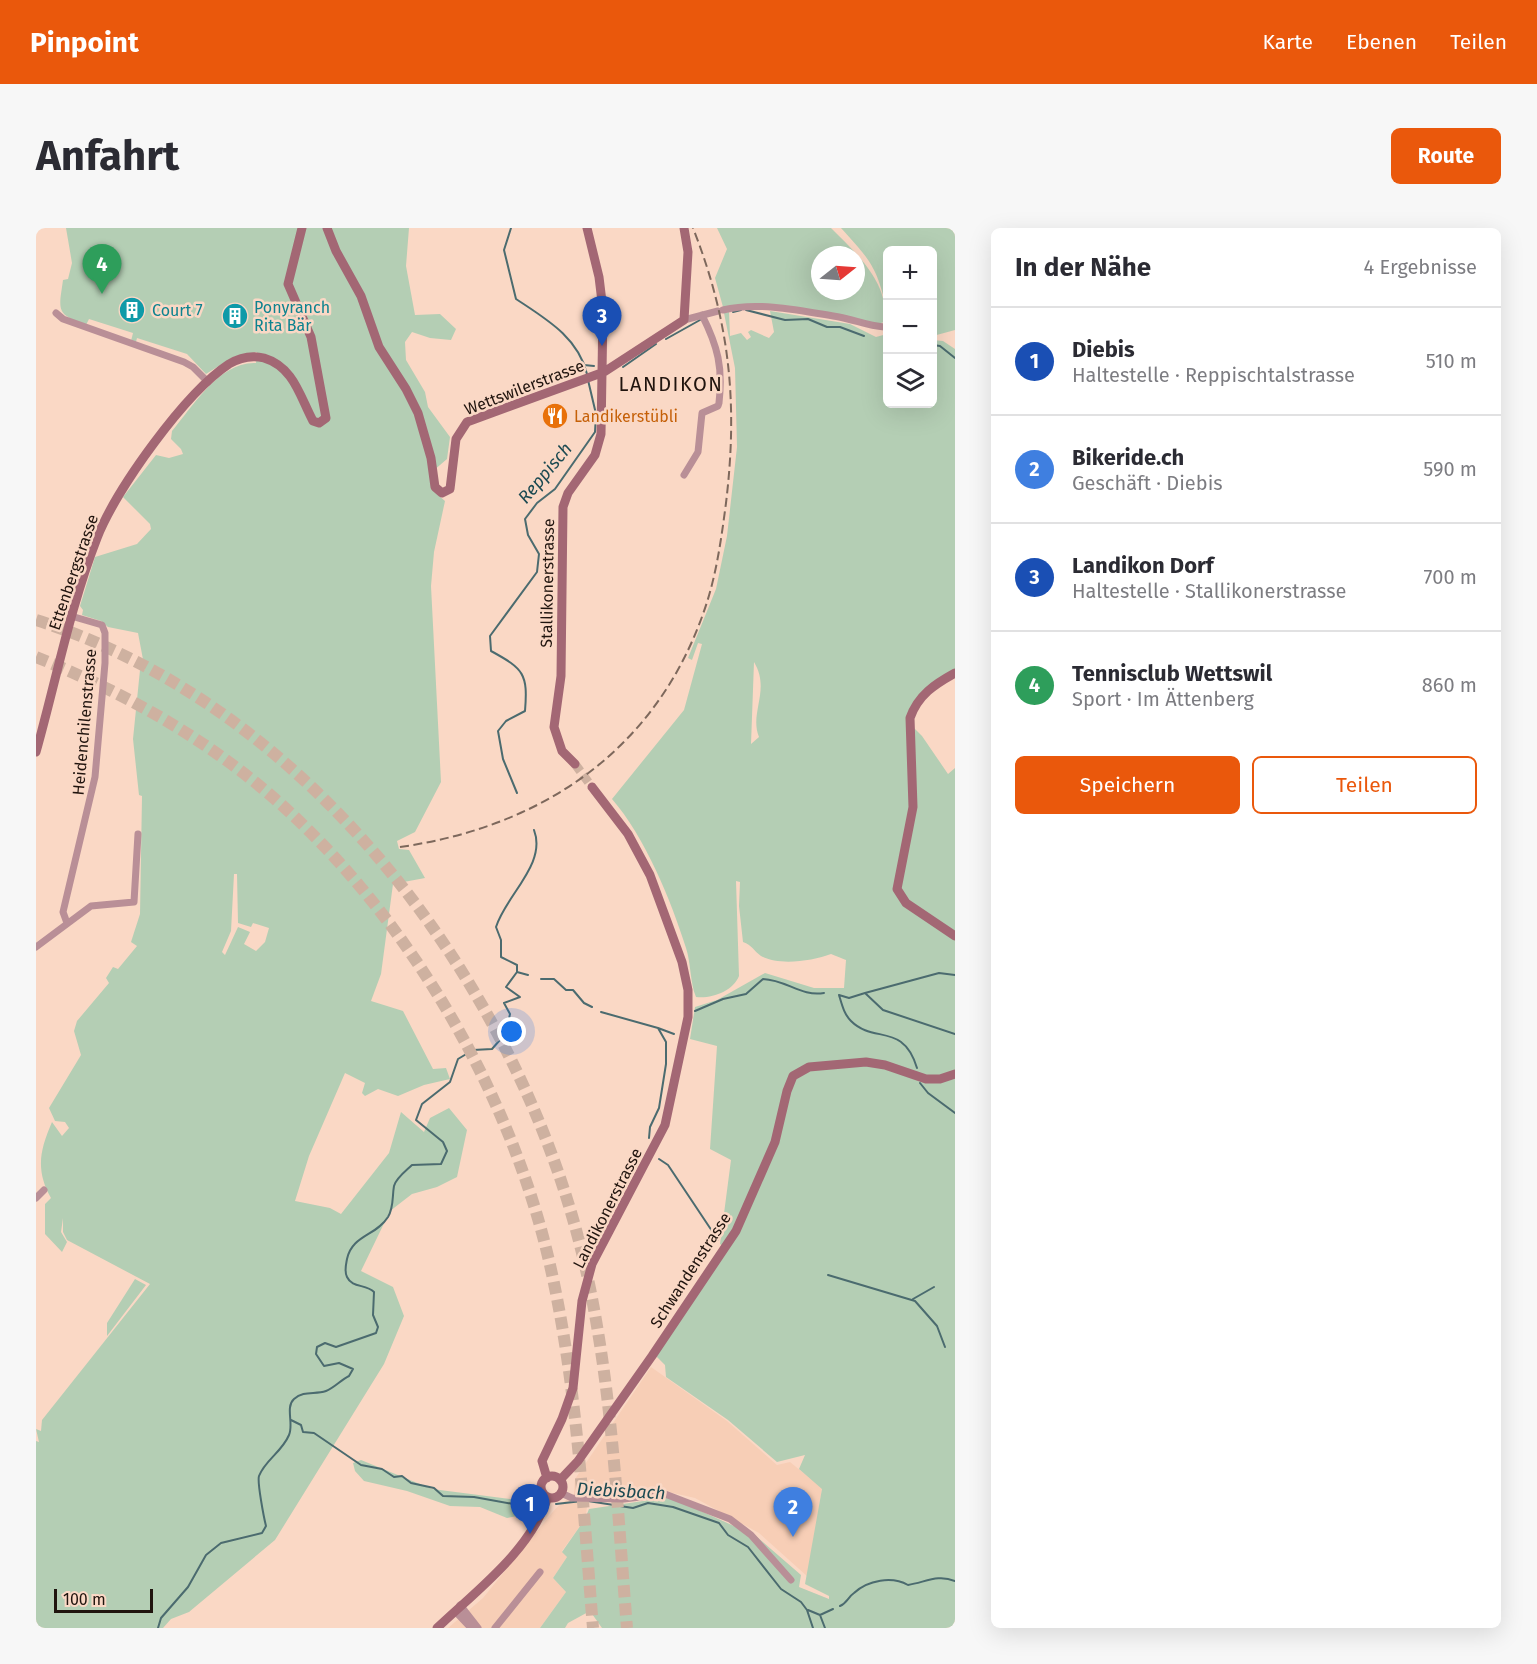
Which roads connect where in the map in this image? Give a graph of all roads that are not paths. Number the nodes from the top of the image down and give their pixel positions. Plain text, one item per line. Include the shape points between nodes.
1 (302, 228) edge
2 (327, 228) edge
3 (587, 228) edge
4 (684, 228) edge
5 (56, 312) dead end
6 (702, 315) junction
7 (684, 320) junction
8 (883, 327) edge
9 (604, 372) junction
10 (208, 382) junction
11 (684, 475) dead end
12 (71, 616) junction
13 (955, 673) edge
14 (36, 752) edge
15 (575, 764) tunnel mouth
16 (592, 788) tunnel mouth
17 (138, 834) dead end
18 (67, 923) junction
19 (955, 936) edge
20 (36, 947) edge
21 (955, 1074) edge
22 (44, 1190) dead end
23 (36, 1198) edge
24 (546, 1478) junction
25 (560, 1480) junction
26 (561, 1493) junction
27 (548, 1497) junction
28 (540, 1572) dead end
29 (791, 1580) dead end
30 (458, 1608) junction
31 (437, 1628) edge
32 (471, 1628) edge
33 (478, 1628) edge
34 (495, 1628) edge

1 - 10 street, Ettenbergstrasse via 288,284 311,337 325,420 313,421 302,393 275,363 259,358 235,361
2 - 9 street, Wettswilerstrasse via 361,296 379,347 418,412 439,492 450,489 456,439 467,422
3 - 9 street, Stallikonerstrasse via 602,297
4 - 7 street via 688,252
5 - 10 street via 63,319 184,362
6 - 7 street
6 - 8 street via 765,308
6 - 11 street via 715,344 722,375 718,406 702,413 698,452
7 - 9 street
9 - 15 street, Stallikonerstrasse via 599,444 568,493 562,514 561,680 554,716 562,751
10 - 12 street, Ettenbergstrasse via 159,440 109,512
12 - 14 street, Ettenbergstrasse
12 - 18 street, Heidenchilenstrasse via 102,625 105,653 95,777 64,908
13 - 19 street via 926,692 914,707 909,726 913,807 897,889 906,903
16 - 24 street, Landikonerstrasse via 619,819 641,856 676,942 686,977 688,1017 665,1125 592,1264 582,1301 573,1388 542,1461
17 - 18 street via 134,902 91,906
18 - 20 street
21 - 25 street, Schwandenstrasse via 926,1079 866,1062 809,1067 796,1073 789,1083 772,1150 736,1231 591,1442
22 - 23 street
24 - 25 street
24 - 27 street via 542,1489
25 - 26 street
26 - 27 street
26 - 29 street via 572,1498 624,1499 665,1494 730,1520 751,1535
27 - 30 street via 538,1522 518,1548
28 - 34 street
30 - 31 street
30 - 32 street
30 - 33 street

